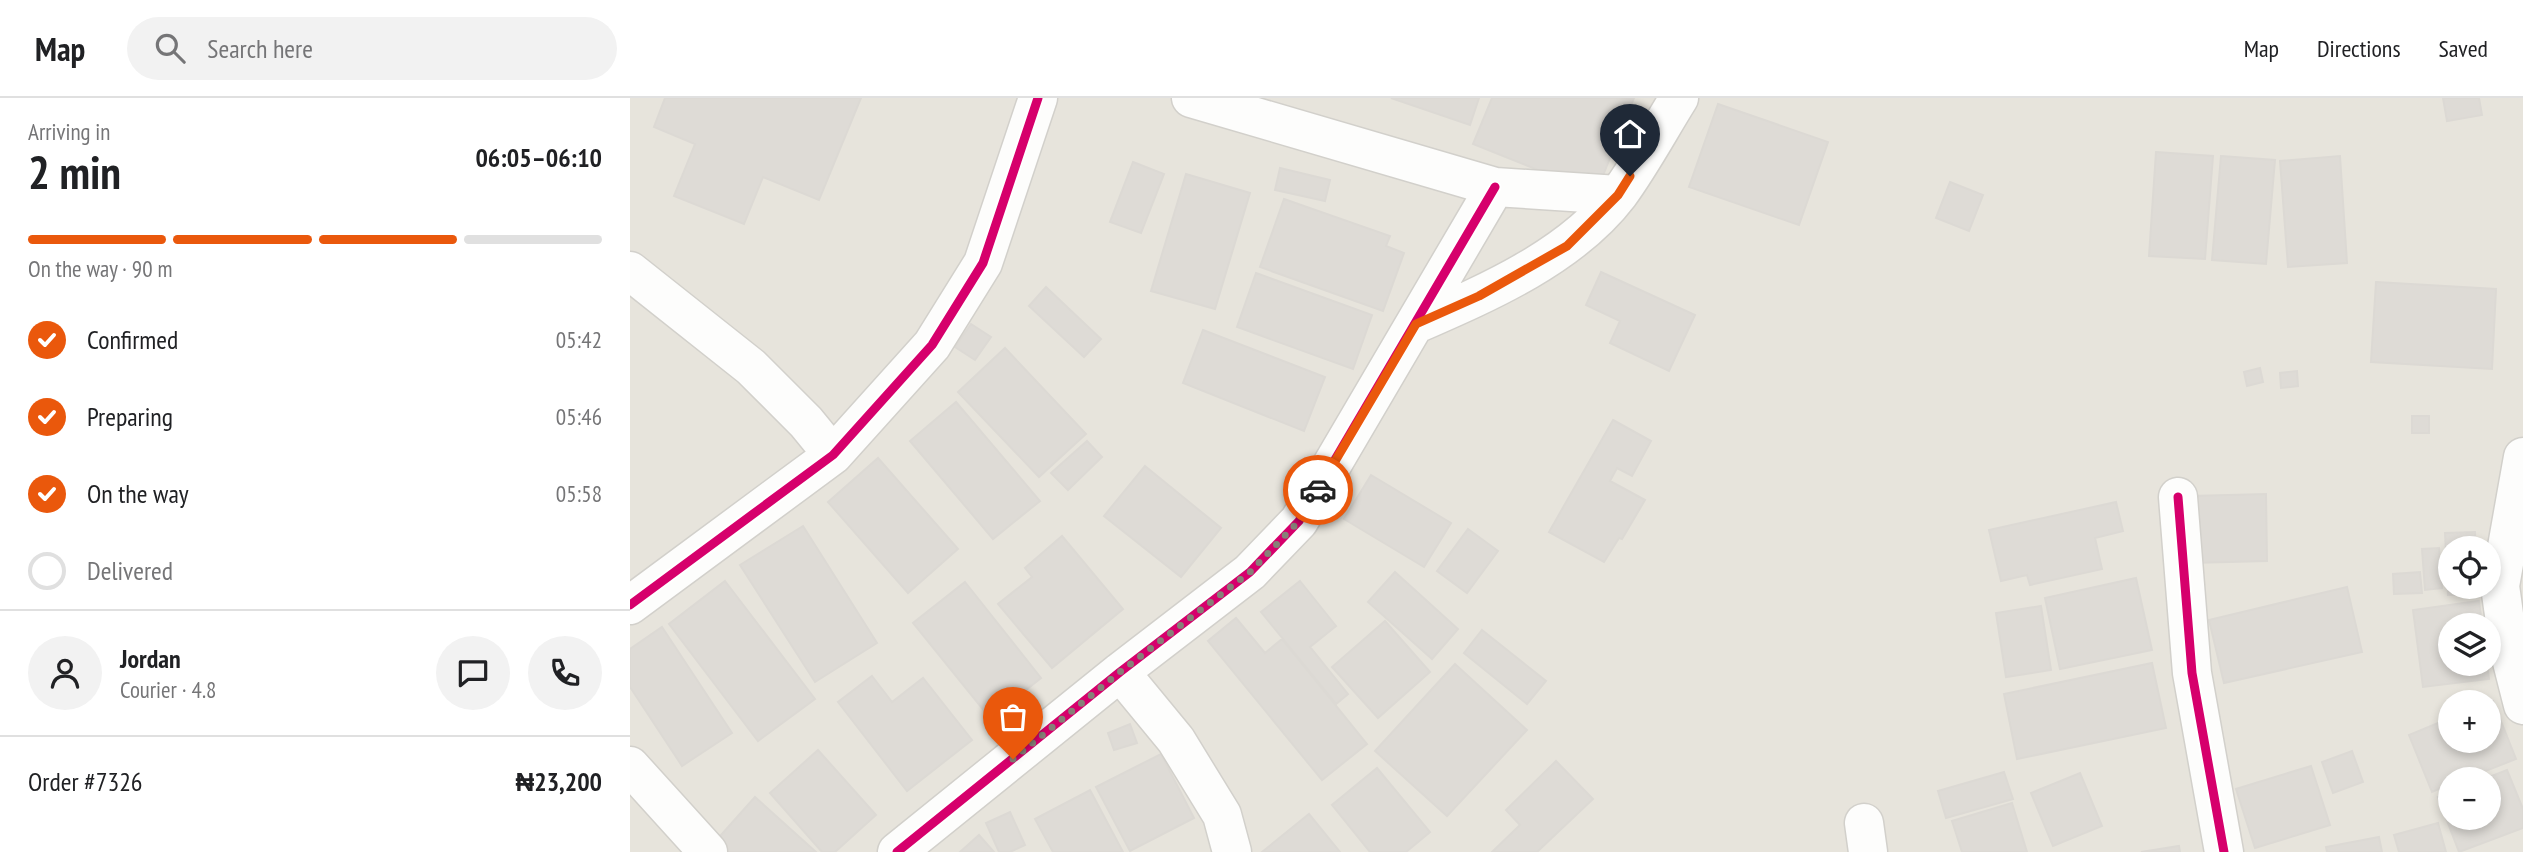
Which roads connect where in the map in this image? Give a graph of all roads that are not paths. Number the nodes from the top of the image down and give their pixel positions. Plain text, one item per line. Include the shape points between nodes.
1 (1038, 98) edge
2 (1191, 98) edge
3 (1679, 98) edge
4 (1252, 106) edge
5 (1495, 187) junction
6 (1618, 195) junction
7 (630, 271) edge
8 (1416, 324) junction
9 (833, 455) junction
10 (2523, 457) edge
11 (2178, 497) dead end
12 (630, 605) edge
13 (1120, 672) junction
14 (2523, 705) edge
15 (630, 766) edge
16 (708, 852) edge
17 (897, 852) edge
18 (1233, 852) edge
19 (2224, 852) edge

1 - 9 street via 984,264 932,345
2 - 4 street
3 - 6 street
4 - 5 street
5 - 6 street
5 - 8 street
6 - 8 street via 1567,246 1479,296
7 - 9 street via 751,368
8 - 13 street via 1299,521 1250,572
9 - 12 street
10 - 14 street via 2500,586
11 - 19 street via 2192,673
13 - 17 street
13 - 18 street via 1175,740 1222,815
15 - 16 street

